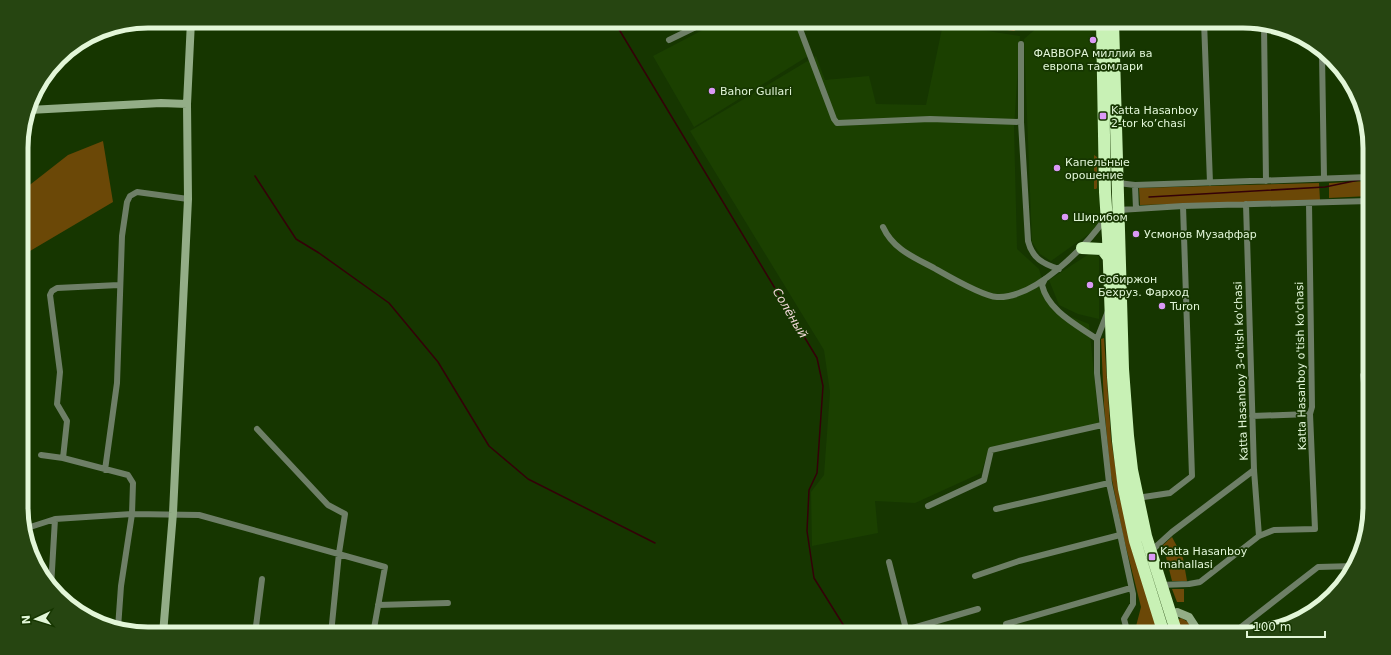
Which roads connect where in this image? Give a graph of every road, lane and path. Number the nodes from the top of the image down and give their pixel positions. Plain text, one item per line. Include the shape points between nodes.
1 (191, 28) edge
2 (694, 28) edge
3 (801, 28) edge
4 (1102, 28) edge
5 (1113, 28) edge
6 (1204, 28) edge
7 (1264, 30) edge
8 (670, 40) dead end
9 (1021, 44) dead end
10 (1322, 58) edge
11 (187, 104) junction
12 (34, 110) edge
13 (1021, 122) junction
14 (1363, 177) edge
15 (1324, 178) junction
16 (1266, 180) junction
17 (1118, 183) junction
18 (1210, 183) junction
19 (1135, 185) junction
20 (188, 199) junction
21 (1363, 201) edge
22 (1309, 203) junction
23 (1246, 204) junction
24 (1183, 206) junction
25 (1136, 209) junction
26 (1119, 210) junction
27 (1107, 216) junction
28 (883, 227) dead end
29 (1082, 248) junction
30 (1109, 258) junction
31 (1059, 269) junction
32 (1045, 279) junction
33 (120, 285) junction
34 (1111, 306) junction
35 (1097, 339) junction
36 (1310, 414) junction
37 (1252, 416) junction
38 (1102, 425) junction
39 (257, 429) dead end
40 (41, 455) dead end
41 (63, 458) junction
42 (105, 470) junction
43 (1254, 470) junction
44 (1109, 483) junction
45 (1137, 498) junction
46 (928, 506) dead end
47 (996, 509) dead end
48 (174, 513) junction
49 (132, 514) junction
50 (55, 519) junction
51 (30, 527) edge
52 (1120, 535) junction
53 (1260, 536) junction
54 (1150, 552) junction
55 (339, 553) junction
56 (889, 562) dead end
57 (1347, 566) edge
58 (974, 576) dead end
59 (51, 577) edge
60 (262, 579) dead end
61 (1160, 585) junction
62 (1132, 588) junction
63 (448, 603) dead end
64 (378, 605) junction
65 (978, 609) dead end
66 (1186, 615) junction
67 (1171, 617) junction
68 (118, 623) edge
69 (1006, 624) dead end
70 (164, 627) edge
71 (256, 627) edge
72 (331, 627) edge
73 (374, 627) edge
74 (905, 627) edge
75 (922, 627) edge
76 (1126, 627) edge
77 (1162, 627) edge
78 (1175, 627) edge
79 (1195, 627) edge
80 (1241, 627) edge

1 - 11 street
2 - 8 street
3 - 13 street via 837,123 930,119
4 - 27 highway
5 - 17 highway
6 - 18 street
7 - 16 street
9 - 13 street
10 - 15 street
11 - 12 street
11 - 20 street
13 - 31 street via 1030,249 1041,262
14 - 15 street
15 - 16 street
16 - 18 street
17 - 19 street
17 - 26 highway
18 - 19 street
19 - 25 street
20 - 33 street via 137,192 130,196 122,236
20 - 48 street
21 - 22 street
22 - 23 street
22 - 36 street, Katta Hasanboy o'tish ko'chasi via 1312,407
23 - 24 street
23 - 37 street, Katta Hasanboy 3-o'tish ko'chasi
24 - 25 street
24 - 45 street via 1192,476 1170,493
25 - 26 street
26 - 27 highway
26 - 45 highway via 1123,369 1130,453
27 - 29 street
27 - 30 highway
28 - 32 street via 888,238 899,249 966,286 997,297 1015,294
29 - 30 highway via 1102,248
29 - 31 street
30 - 34 highway
31 - 32 street
32 - 35 street via 1042,285 1044,292 1057,310
33 - 41 street via 57,288 50,295 60,372 56,404 67,421
33 - 42 street via 114,420
34 - 35 street
34 - 77 highway via 1114,401 1124,489 1135,541
35 - 38 street
36 - 37 street
36 - 53 street, Katta Hasanboy o'tish ko'chasi via 1315,529 1274,530
37 - 43 street, Katta Hasanboy 3-o'tish ko'chasi
38 - 44 street
38 - 46 street via 991,450 984,480
39 - 55 street via 328,505 346,514
40 - 41 street
41 - 42 street
42 - 49 street via 132,478
43 - 53 street, Katta Hasanboy 3-o'tish ko'chasi
43 - 54 street via 1172,532
44 - 47 street
44 - 52 street
45 - 54 highway
48 - 49 street
48 - 55 street via 199,515
48 - 70 street
49 - 50 street
49 - 68 street
50 - 51 street
50 - 59 street
52 - 58 street via 1026,559
52 - 62 street
53 - 61 street via 1200,582
54 - 61 highway
55 - 64 street via 385,567
55 - 72 street
56 - 74 street
57 - 80 street via 1318,567
60 - 71 street
61 - 66 street via 1170,601
61 - 67 highway
62 - 69 street
62 - 76 street via 1133,604 1124,620
63 - 64 street
64 - 73 street
65 - 75 street
66 - 67 street via 1177,612
66 - 79 street
67 - 78 highway

